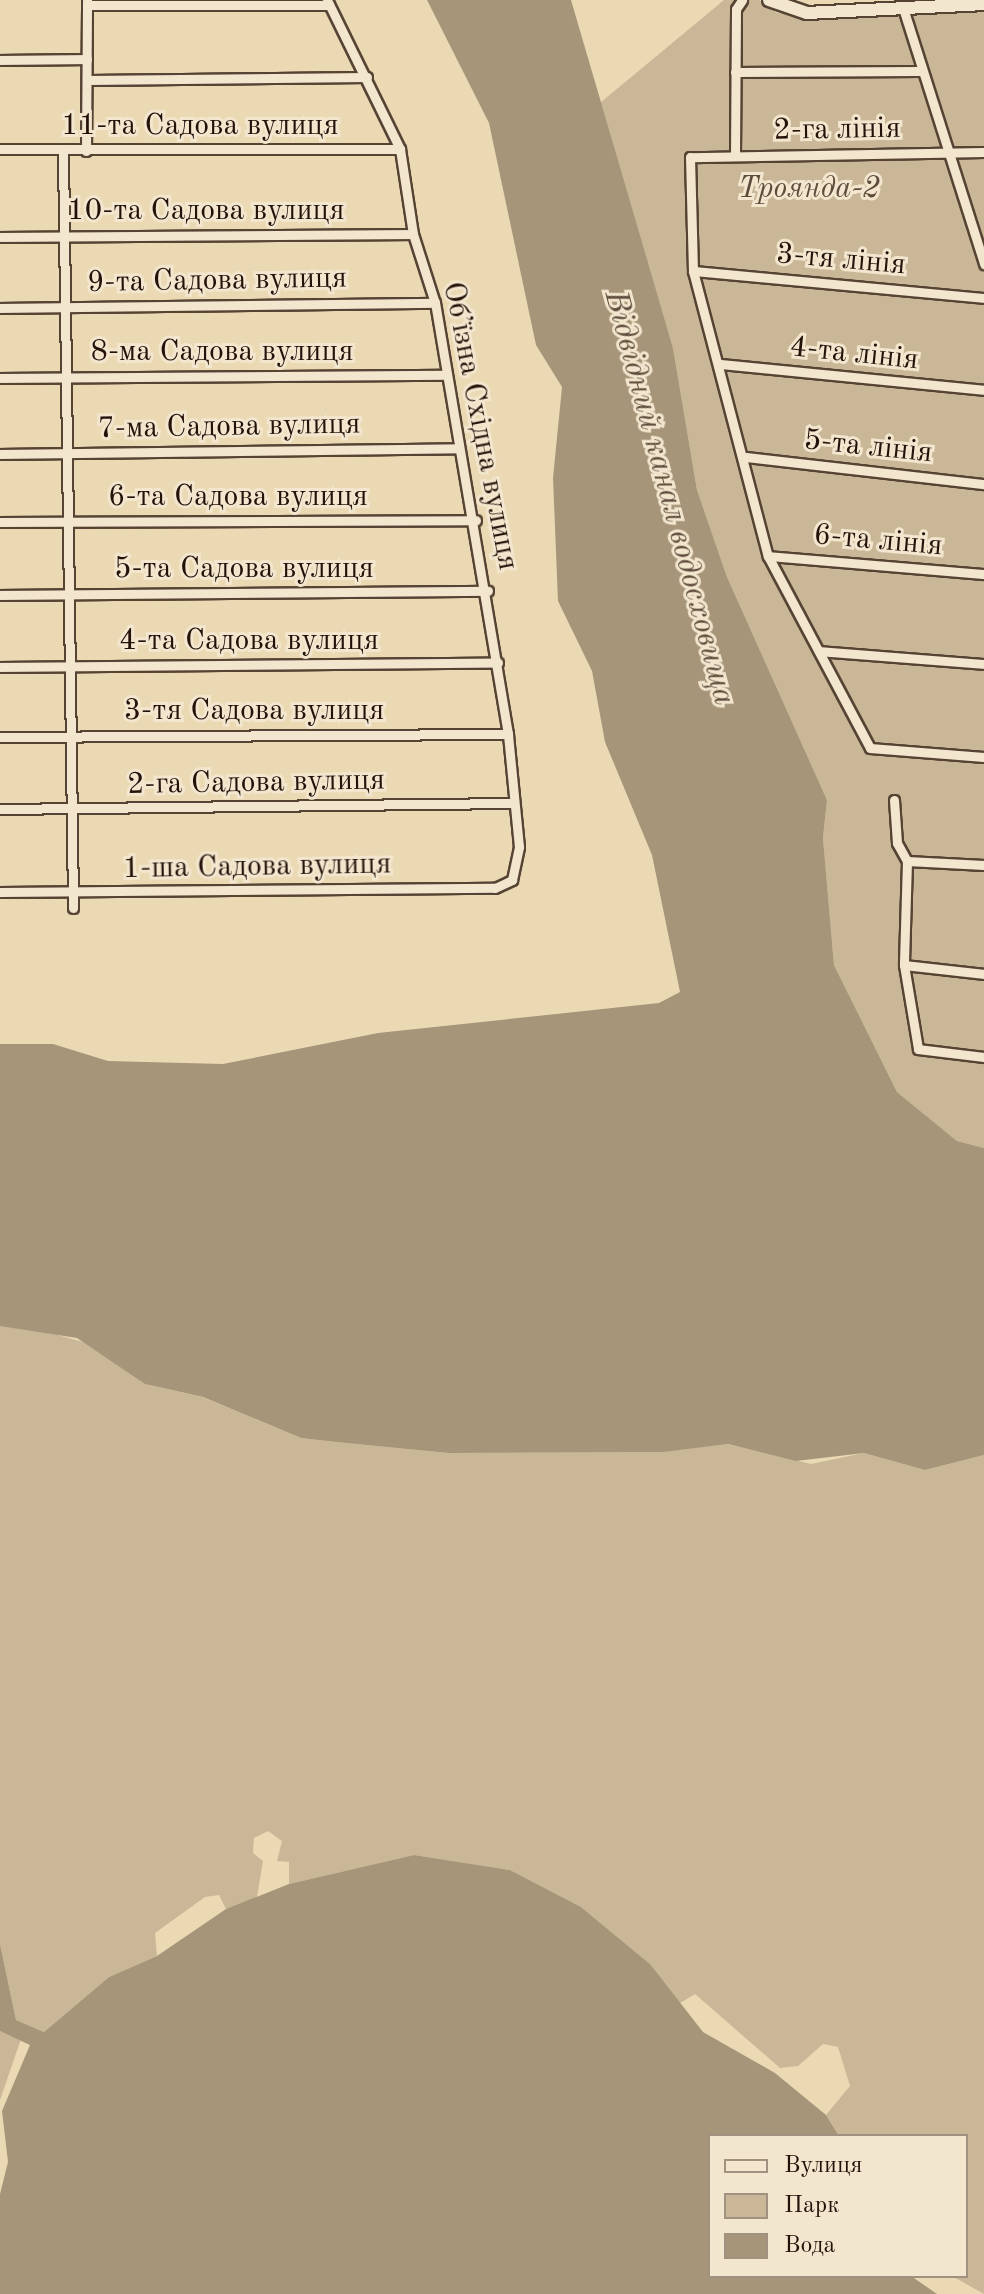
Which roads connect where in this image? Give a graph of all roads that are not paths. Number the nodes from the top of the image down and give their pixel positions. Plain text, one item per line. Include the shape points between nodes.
1 (742, 0) edge
2 (769, 0) edge
3 (87, 2) edge
4 (328, 2) edge
5 (984, 4) edge
6 (903, 8) junction
7 (87, 59) junction
8 (0, 60) edge
9 (920, 71) junction
10 (735, 72) junction
11 (367, 77) junction
12 (88, 80) junction
13 (0, 149) edge
14 (400, 149) junction
15 (63, 151) junction
16 (86, 151) junction
17 (947, 152) junction
18 (984, 152) edge
19 (735, 155) junction
20 (413, 234) junction
21 (63, 236) junction
22 (0, 237) edge
23 (984, 264) edge
24 (693, 271) junction
25 (984, 298) edge
26 (435, 303) junction
27 (64, 306) junction
28 (0, 308) edge
29 (720, 364) junction
30 (445, 375) junction
31 (63, 377) junction
32 (0, 378) edge
33 (984, 390) edge
34 (459, 448) junction
35 (64, 453) junction
36 (0, 454) edge
37 (746, 457) junction
38 (984, 484) edge
39 (476, 520) junction
40 (65, 521) junction
41 (0, 522) edge
42 (768, 556) junction
43 (984, 574) edge
44 (488, 591) junction
45 (69, 594) junction
46 (0, 595) edge
47 (819, 651) junction
48 (498, 663) junction
49 (984, 664) edge
50 (69, 666) junction
51 (0, 667) edge
52 (508, 734) junction
53 (68, 736) junction
54 (0, 737) edge
55 (984, 757) edge
56 (894, 800) dead end
57 (513, 803) junction
58 (0, 809) edge
59 (70, 809) junction
60 (907, 861) junction
61 (984, 865) edge
62 (512, 880) joint
63 (0, 892) edge
64 (69, 892) junction
65 (73, 908) dead end
66 (904, 965) junction
67 (984, 974) edge
68 (984, 1057) edge

1 - 10 street
2 - 6 street via 807,13
3 - 4 street
3 - 7 street
4 - 11 street, Обʼїзна Східна вулиця
5 - 6 street
6 - 9 street
7 - 8 street
7 - 12 street
9 - 10 street
9 - 17 street
10 - 19 street
11 - 12 street
11 - 14 street, Обʼїзна Східна вулиця
12 - 16 street
13 - 15 street, 11-та Садова вулиця
14 - 16 street, 11-та Садова вулиця
14 - 20 street, Обʼїзна Східна вулиця
15 - 16 street, 11-та Садова вулиця
15 - 21 street
17 - 18 street, 2-га лінія
17 - 19 street, 2-га лінія
17 - 23 street
19 - 24 street, 2-га лінія via 690,157
20 - 21 street, 10-та Садова вулиця
20 - 26 street, Обʼїзна Східна вулиця
21 - 22 street, 10-та Садова вулиця
21 - 27 street
24 - 25 street, 3-тя лінія
24 - 29 street
26 - 27 street, 9-та Садова вулиця
26 - 30 street, Обʼїзна Східна вулиця
27 - 28 street, 9-та Садова вулиця
27 - 31 street
29 - 33 street, 4-та лінія
29 - 37 street
30 - 31 street, 8-ма Садова вулиця
30 - 34 street, Обʼїзна Східна вулиця
31 - 32 street, 8-ма Садова вулиця
31 - 35 street
34 - 35 street, 7-ма Садова вулиця
34 - 39 street, Обʼїзна Східна вулиця
35 - 36 street, 7-ма Садова вулиця
35 - 40 street
37 - 38 street, 5-та лінія
37 - 42 street
39 - 40 street, 6-та Садова вулиця
39 - 44 street, Обʼїзна Східна вулиця
40 - 41 street, 6-та Садова вулиця
40 - 45 street
42 - 43 street, 6-та лінія
42 - 47 street
44 - 45 street, 5-та Садова вулиця
44 - 48 street, Обʼїзна Східна вулиця
45 - 46 street, 5-та Садова вулиця
45 - 50 street
47 - 49 street
47 - 55 street via 870,748
48 - 50 street, 4-та Садова вулиця
48 - 52 street, Обʼїзна Східна вулиця
50 - 51 street, 4-та Садова вулиця
50 - 53 street
52 - 53 street, 3-тя Садова вулиця
52 - 57 street, Обʼїзна Східна вулиця
53 - 54 street, 3-тя Садова вулиця
53 - 59 street
56 - 60 street via 897,843
57 - 59 street, 2-га Садова вулиця
57 - 62 street, Обʼїзна Східна вулиця via 519,847
58 - 59 street, 2-га Садова вулиця
59 - 64 street
60 - 61 street
60 - 66 street
62 - 64 street, 1-ша Садова вулиця via 495,888
63 - 64 street, 1-ша Садова вулиця
64 - 65 street
66 - 67 street
66 - 68 street via 918,1049

